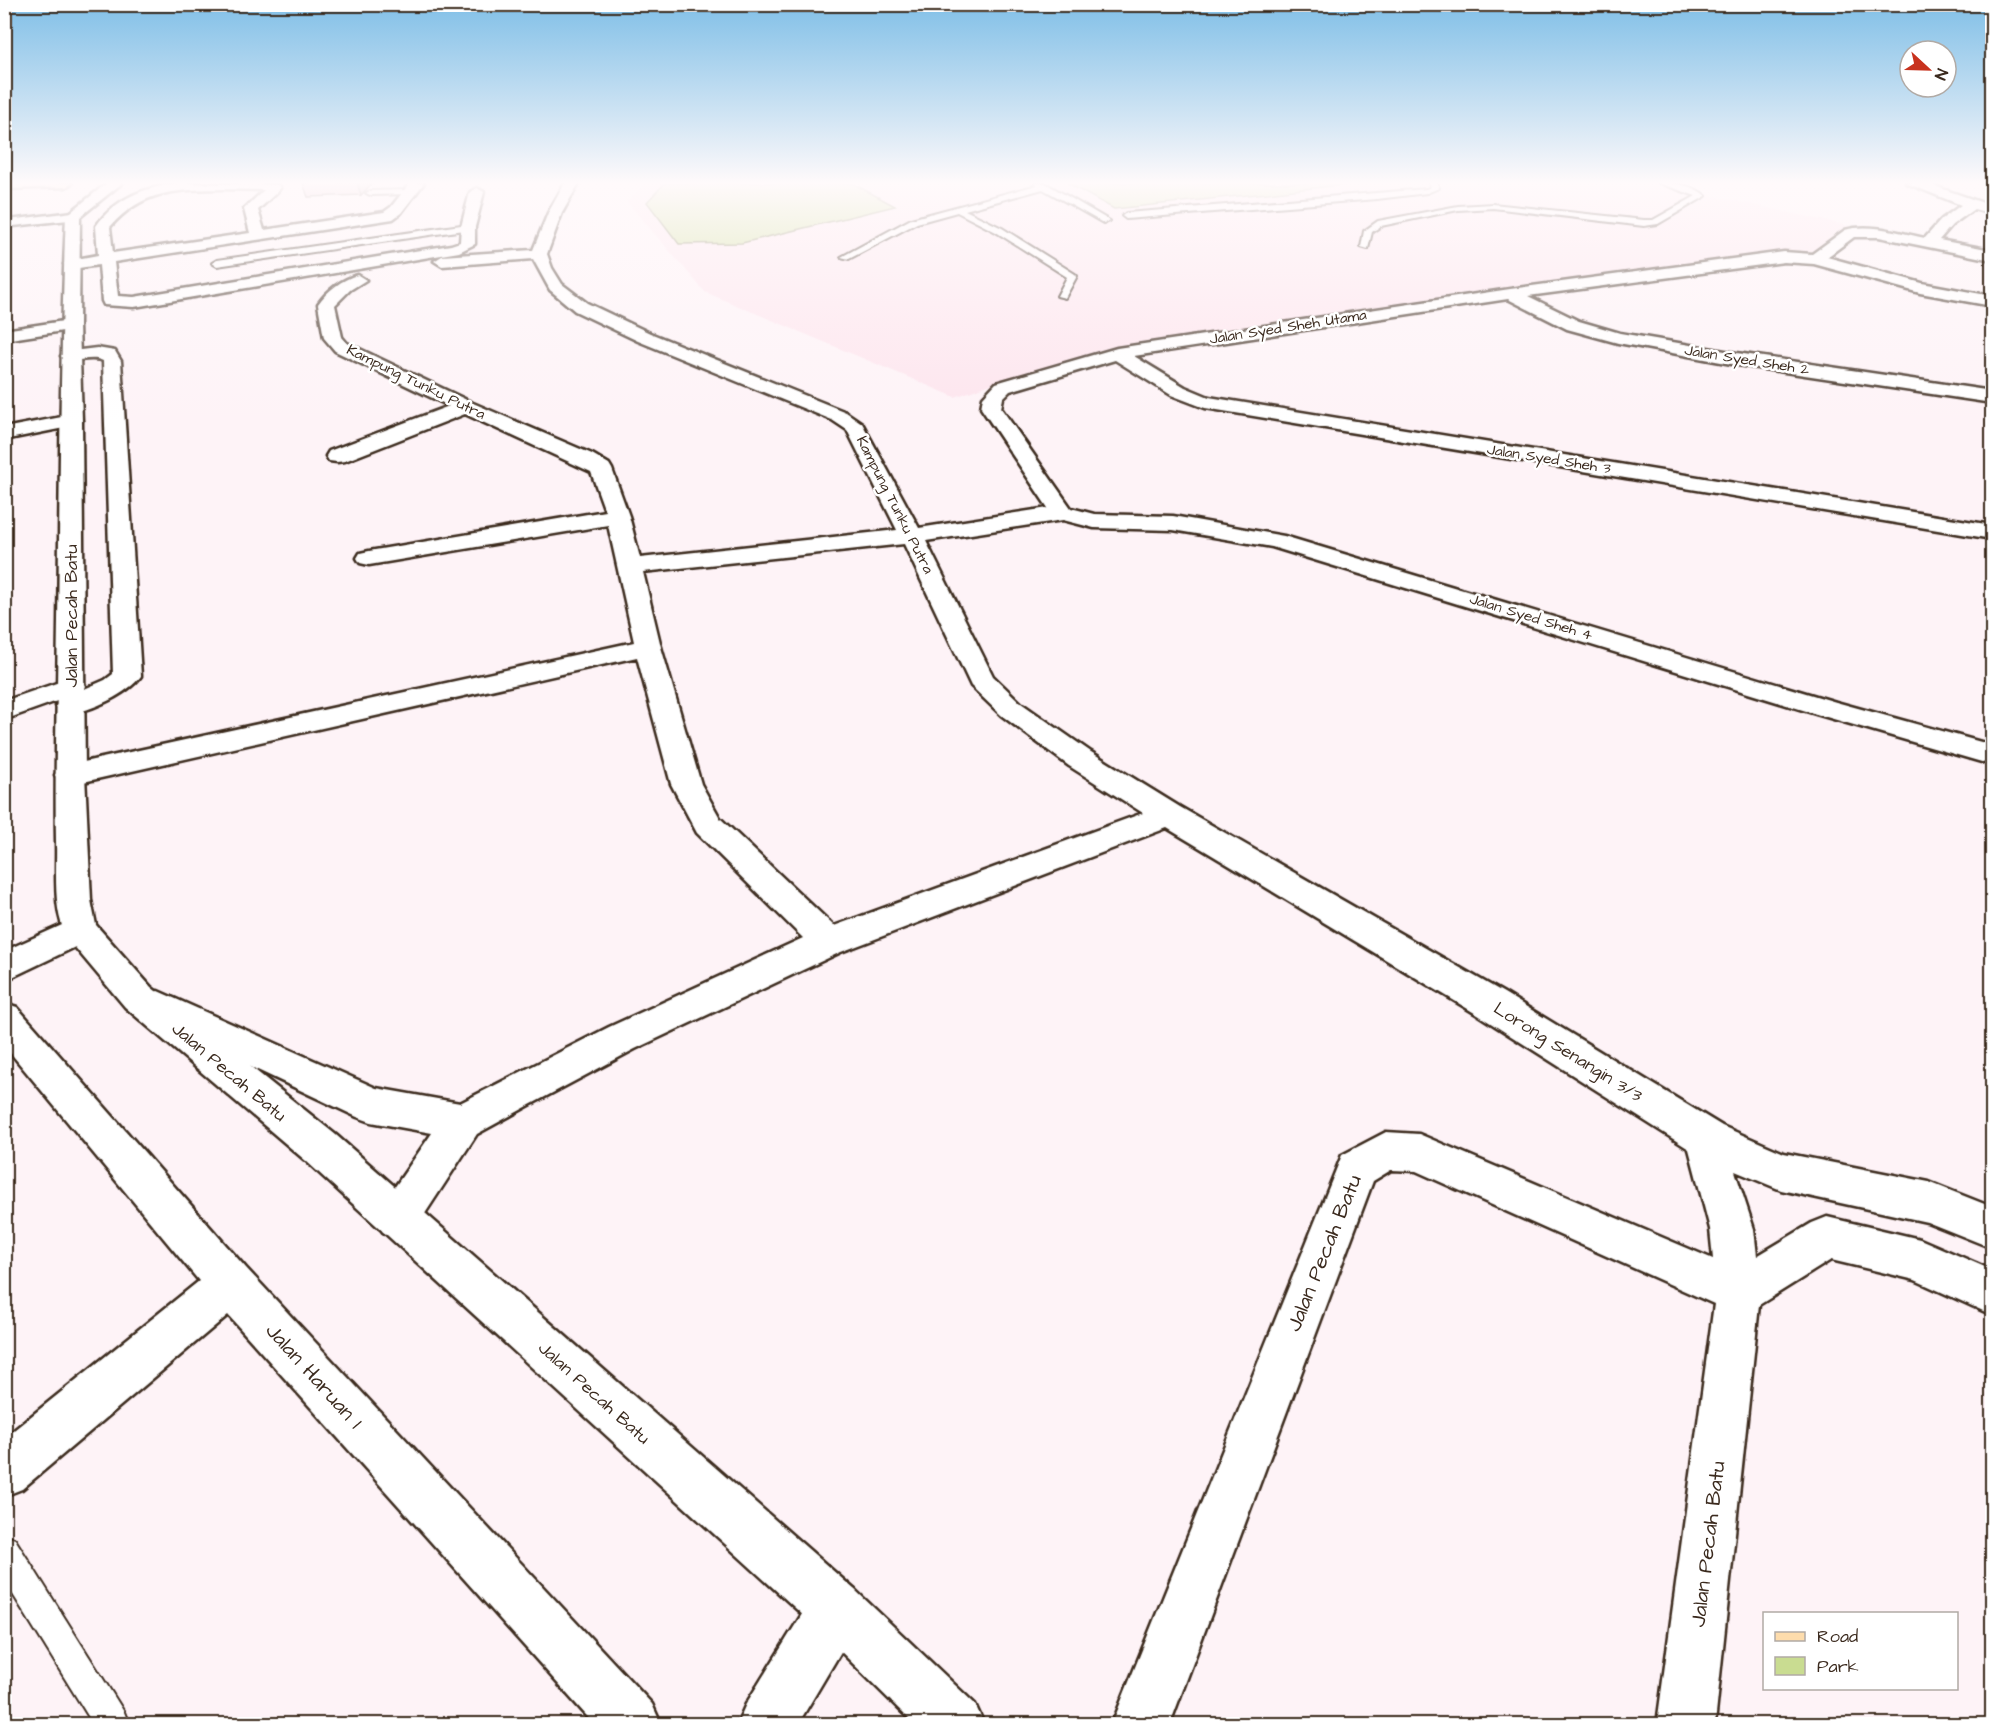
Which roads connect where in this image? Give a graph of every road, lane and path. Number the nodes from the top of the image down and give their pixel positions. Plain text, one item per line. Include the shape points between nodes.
1 (89, 264) edge
2 (90, 264) edge
3 (364, 264) edge
4 (422, 264) edge
5 (543, 264) edge
6 (1052, 264) edge
7 (1734, 264) edge
8 (1825, 264) edge
9 (325, 270) junction
10 (358, 280) junction
11 (1510, 294) junction
12 (1062, 296) dead end
13 (1992, 301) edge
14 (4, 335) edge
15 (70, 340) junction
16 (1117, 353) junction
17 (1992, 398) edge
18 (466, 407) junction
19 (72, 421) junction
20 (4, 434) edge
21 (337, 456) dead end
22 (1063, 513) junction
23 (618, 516) junction
24 (1992, 532) edge
25 (912, 536) junction
26 (369, 558) dead end
27 (630, 566) junction
28 (648, 647) junction
29 (70, 696) junction
30 (4, 711) edge
31 (1992, 755) edge
32 (70, 774) junction
33 (1169, 814) junction
34 (80, 930) junction
35 (829, 942) junction
36 (4, 967) edge
37 (138, 997) junction
38 (4, 1018) edge
39 (463, 1121) junction
40 (1708, 1139) junction
41 (398, 1218) junction
42 (1992, 1227) edge
43 (230, 1284) junction
44 (1738, 1292) junction
45 (1992, 1293) edge
46 (4, 1471) edge
47 (4, 1550) edge
48 (836, 1609) junction
49 (112, 1725) edge
50 (632, 1725) edge
51 (766, 1725) edge
52 (955, 1725) edge
53 (1142, 1725) edge
54 (1686, 1725) edge

1 - 15 street, Jalan Pecah Batu
2 - 9 street via 110,302 121,303
3 - 9 street
4 - 10 street
5 - 25 street, Kampung Tunku Putra via 556,287 581,307 644,337 839,416 855,427
6 - 12 lane via 1072,276
7 - 11 street, Jalan Syed Sheh Utama
8 - 13 street, Jalan Syed Sheh Utama via 1920,288
9 - 10 street
10 - 18 street, Kampung Tunku Putra via 344,286 326,304 333,338 341,346
11 - 16 street, Jalan Syed Sheh Utama
11 - 17 street, Jalan Syed Sheh 2 via 1573,325 1618,338
14 - 15 street
15 - 19 street, Jalan Pecah Batu
15 - 29 street via 109,355 112,361 127,676 115,686
16 - 22 street, Jalan Syed Sheh Utama via 1003,387 993,397 991,408
16 - 24 street, Jalan Syed Sheh 3 via 1178,391 1205,402
18 - 21 street
18 - 23 street, Kampung Tunku Putra via 601,469
19 - 20 street
19 - 29 street, Jalan Pecah Batu
22 - 25 street
22 - 31 street, Jalan Syed Sheh 4 via 1094,521 1173,523 1276,541
23 - 26 street
23 - 27 street, Kampung Tunku Putra
25 - 27 street
25 - 33 street, Kampung Tunku Putra via 981,680 1011,710
27 - 28 street, Kampung Tunku Putra
28 - 32 street
28 - 35 street, Kampung Tunku Putra via 686,784 708,825
29 - 30 street
29 - 32 street, Jalan Pecah Batu
32 - 34 street, Jalan Pecah Batu via 74,900
33 - 35 street
33 - 40 street, Lorong Senangin 3/3 via 1491,1004
34 - 36 street
34 - 37 street, Jalan Pecah Batu
35 - 39 street via 622,1038
37 - 39 street via 371,1106
37 - 41 street, Jalan Pecah Batu via 321,1148
38 - 43 street, Jalan Haruan 1
39 - 41 street
40 - 42 street, Lorong Senangin 3/3 via 1781,1171 1929,1202
40 - 44 street, Jalan Pecah Batu via 1732,1229
41 - 48 street, Jalan Pecah Batu
43 - 46 street
43 - 50 street, Jalan Haruan 1
44 - 45 street via 1827,1238 1920,1260
44 - 53 street, Jalan Pecah Batu via 1419,1153 1386,1151 1357,1167
44 - 54 street, Jalan Pecah Batu
47 - 49 lane
48 - 51 street
48 - 52 street, Jalan Pecah Batu

